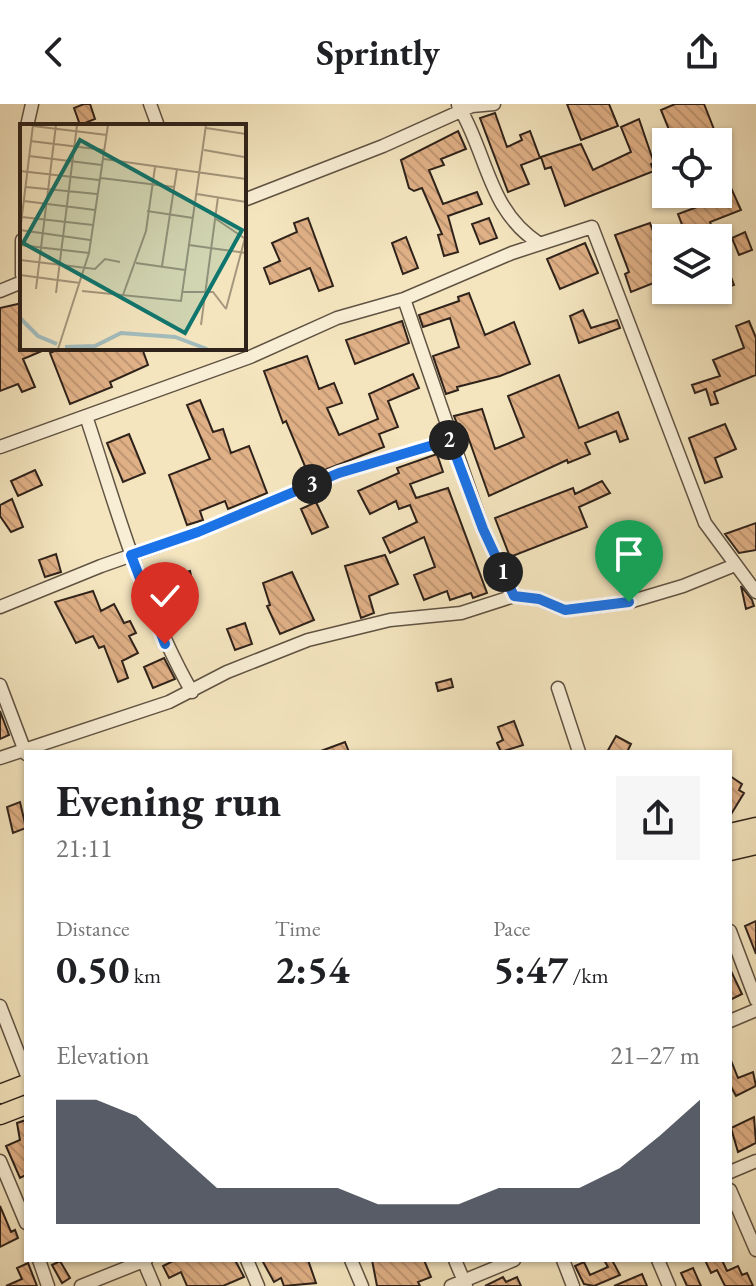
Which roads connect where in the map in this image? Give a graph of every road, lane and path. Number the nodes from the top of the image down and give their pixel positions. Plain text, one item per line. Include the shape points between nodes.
1 (32, 104) edge
2 (150, 104) edge
3 (494, 104) edge
4 (459, 107) edge
5 (27, 124) edge
6 (157, 124) edge
7 (246, 199) edge
8 (540, 244) junction
9 (20, 283) edge
10 (0, 291) edge
11 (404, 299) junction
12 (246, 348) edge
13 (250, 357) junction
14 (86, 416) junction
15 (450, 440) junction
16 (0, 447) edge
17 (131, 555) junction
18 (735, 565) junction
19 (756, 592) edge
20 (514, 596) junction
21 (0, 607) edge
22 (0, 685) edge
23 (558, 688) dead end
24 (192, 692) junction
25 (24, 750) edge
26 (31, 750) edge
27 (578, 750) edge
28 (24, 752) edge
29 (0, 758) edge
30 (756, 827) edge
31 (732, 833) edge
32 (756, 845) edge
33 (732, 851) edge
34 (732, 936) edge
35 (756, 1000) edge
36 (0, 1006) edge
37 (756, 1010) edge
38 (732, 1020) edge
39 (24, 1068) edge
40 (24, 1085) edge
41 (0, 1094) edge
42 (24, 1106) edge
43 (0, 1115) edge
44 (0, 1161) edge
45 (756, 1161) edge
46 (732, 1171) edge
47 (732, 1195) edge
48 (24, 1218) edge
49 (756, 1250) edge
50 (40, 1262) edge
51 (139, 1262) edge
52 (145, 1262) edge
53 (248, 1262) edge
54 (352, 1262) edge
55 (456, 1262) edge
56 (510, 1262) edge
57 (564, 1262) edge
58 (659, 1262) edge
59 (465, 1283) edge
60 (48, 1286) edge
61 (81, 1286) edge
62 (154, 1286) edge
63 (258, 1286) edge
64 (362, 1286) edge
65 (451, 1286) edge
66 (573, 1286) edge
67 (669, 1286) edge

1 - 5 street
2 - 6 street
3 - 4 street
4 - 7 street via 383,146
4 - 8 street via 492,188 518,230
8 - 11 street
8 - 18 street via 592,227 705,523
9 - 10 street
11 - 13 street via 337,318
11 - 15 street
12 - 13 street
13 - 14 street
14 - 16 street
14 - 17 street
15 - 17 street via 339,473
15 - 20 street
17 - 21 street
17 - 24 street via 165,644
18 - 19 street
18 - 20 street via 683,586 616,603 565,610
20 - 24 street via 461,613 390,620 308,640
22 - 25 street
23 - 27 street
24 - 26 street
28 - 29 street
30 - 31 highway
32 - 33 highway
34 - 35 street
36 - 39 street
37 - 38 street
40 - 41 highway
42 - 43 highway
44 - 48 street
45 - 46 street
47 - 49 street
50 - 60 street
51 - 61 street
52 - 62 street
53 - 63 street
54 - 64 street
55 - 59 street
56 - 59 street
57 - 66 street
58 - 67 street
59 - 65 street

